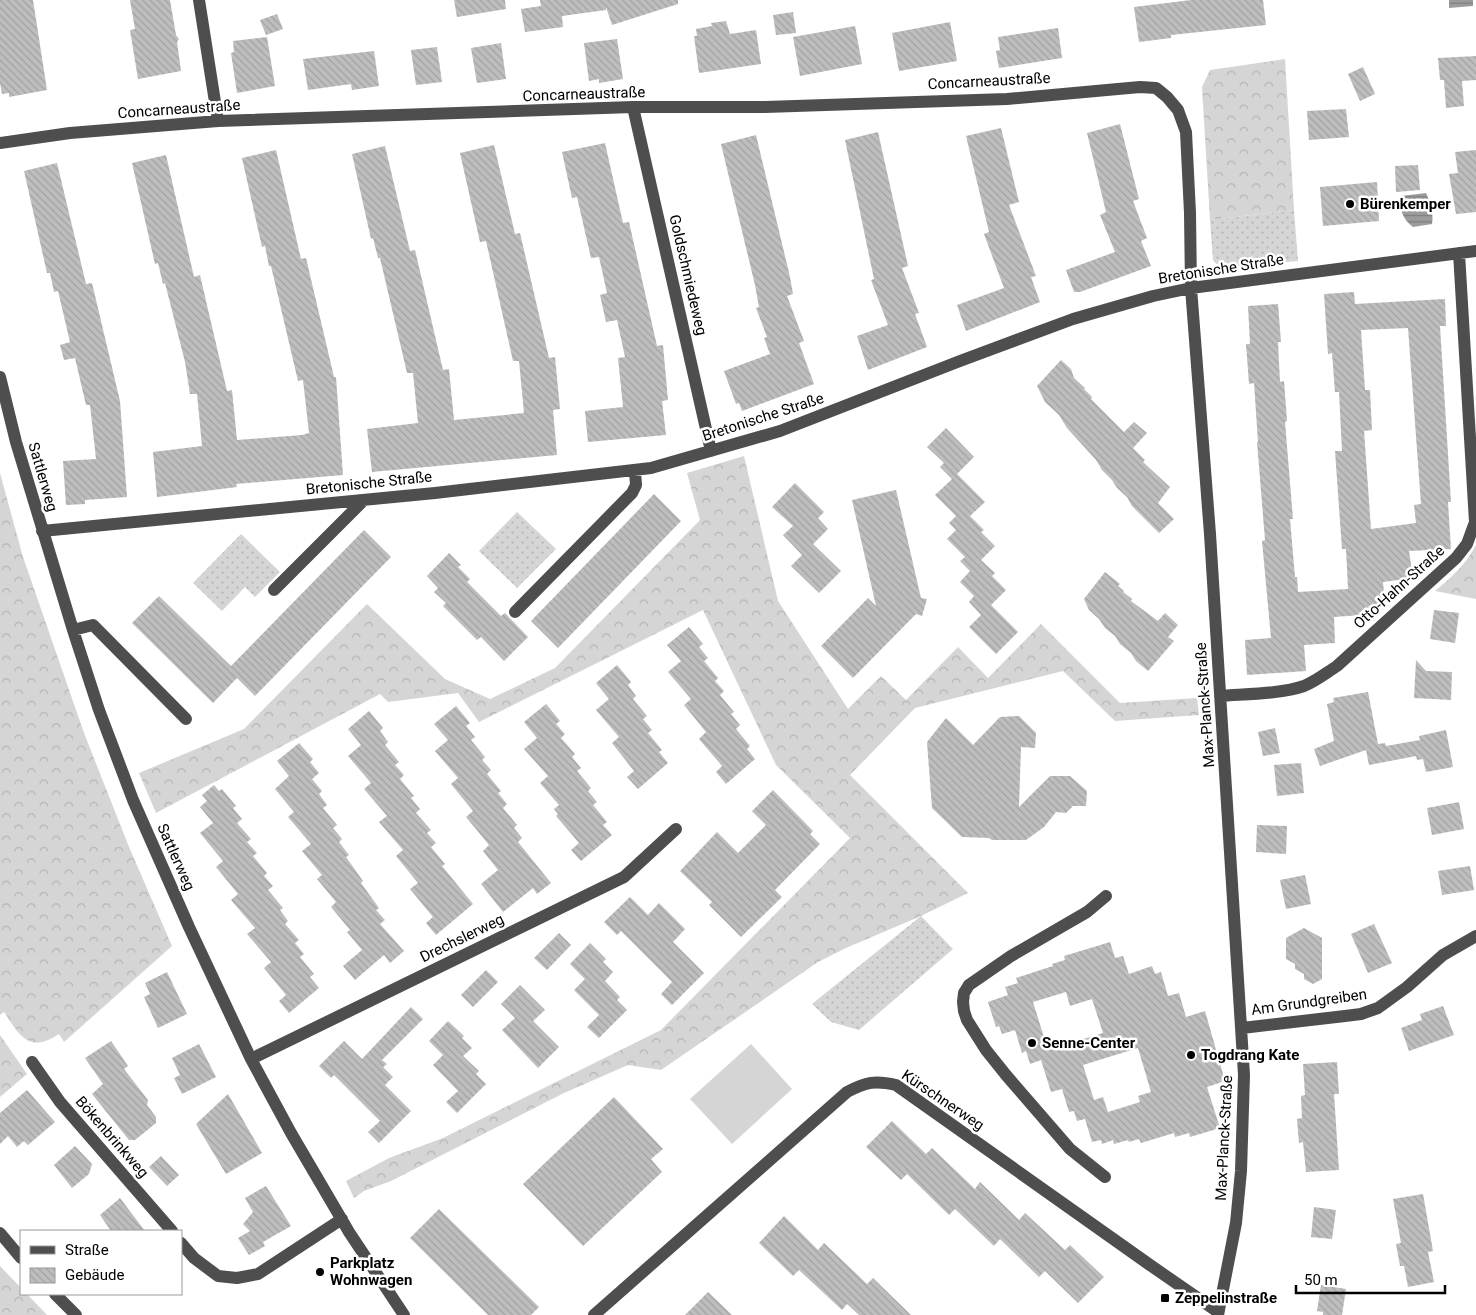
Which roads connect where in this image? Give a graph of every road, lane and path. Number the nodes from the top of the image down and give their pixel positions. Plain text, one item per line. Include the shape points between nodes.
1 (199, 0) edge
2 (1167, 97) joint
3 (634, 108) junction
4 (218, 121) junction
5 (0, 143) edge
6 (1476, 251) edge
7 (1459, 253) junction
8 (1191, 288) junction
9 (0, 377) edge
10 (711, 451) junction
11 (636, 470) junction
12 (364, 500) junction
13 (42, 531) junction
14 (274, 590) dead end
15 (515, 612) dead end
16 (73, 630) junction
17 (1220, 696) junction
18 (186, 720) dead end
19 (676, 829) dead end
20 (1106, 896) dead end
21 (1476, 936) edge
22 (1242, 1028) junction
23 (251, 1059) junction
24 (32, 1062) dead end
25 (1105, 1177) dead end
26 (342, 1219) junction
27 (171, 1230) edge
28 (0, 1233) edge
29 (182, 1243) edge
30 (20, 1257) edge
31 (56, 1295) edge
32 (1218, 1313) edge
33 (76, 1315) edge
34 (404, 1315) edge
35 (594, 1315) edge

1 - 4 street
2 - 3 street, Concarneaustraße via 1156,88 1140,87 1007,99
2 - 8 street, Max-Planck-Straße via 1178,110 1186,132
3 - 4 street, Concarneaustraße
3 - 10 street, Goldschmiedeweg
4 - 5 street, Concarneaustraße via 70,133
6 - 7 street, Bretonische Straße
7 - 8 street, Bretonische Straße
7 - 17 street, Otto-Hahn-Straße via 1475,522 1467,544 1456,558 1320,678 1286,690
8 - 10 street, Bretonische Straße via 1073,320 780,432
8 - 17 street, Max-Planck-Straße
9 - 13 street, Sattlerweg
10 - 11 street, Bretonische Straße
11 - 12 street, Bretonische Straße
11 - 15 street via 636,485 632,493
12 - 13 street, Bretonische Straße
12 - 14 street
13 - 16 street, Sattlerweg
16 - 18 street via 93,624
16 - 23 street, Sattlerweg via 133,800
17 - 22 street, Max-Planck-Straße
19 - 23 street, Drechslerweg via 624,877
20 - 25 street via 1087,912 969,984 963,1002 968,1020 1006,1075 1070,1149
21 - 22 street, Am Grundgreiben via 1443,955 1408,987 1378,1008 1361,1014
22 - 32 street, Max-Planck-Straße via 1241,1171 1236,1223
23 - 26 street, Sattlerweg
24 - 27 street, Bökenbrinkweg via 60,1102
26 - 29 street via 258,1274 237,1278 218,1276 194,1258
26 - 34 street, Sattlerweg
28 - 30 street
31 - 33 street
32 - 35 street, Kürschnerweg via 896,1085 871,1082 847,1092

